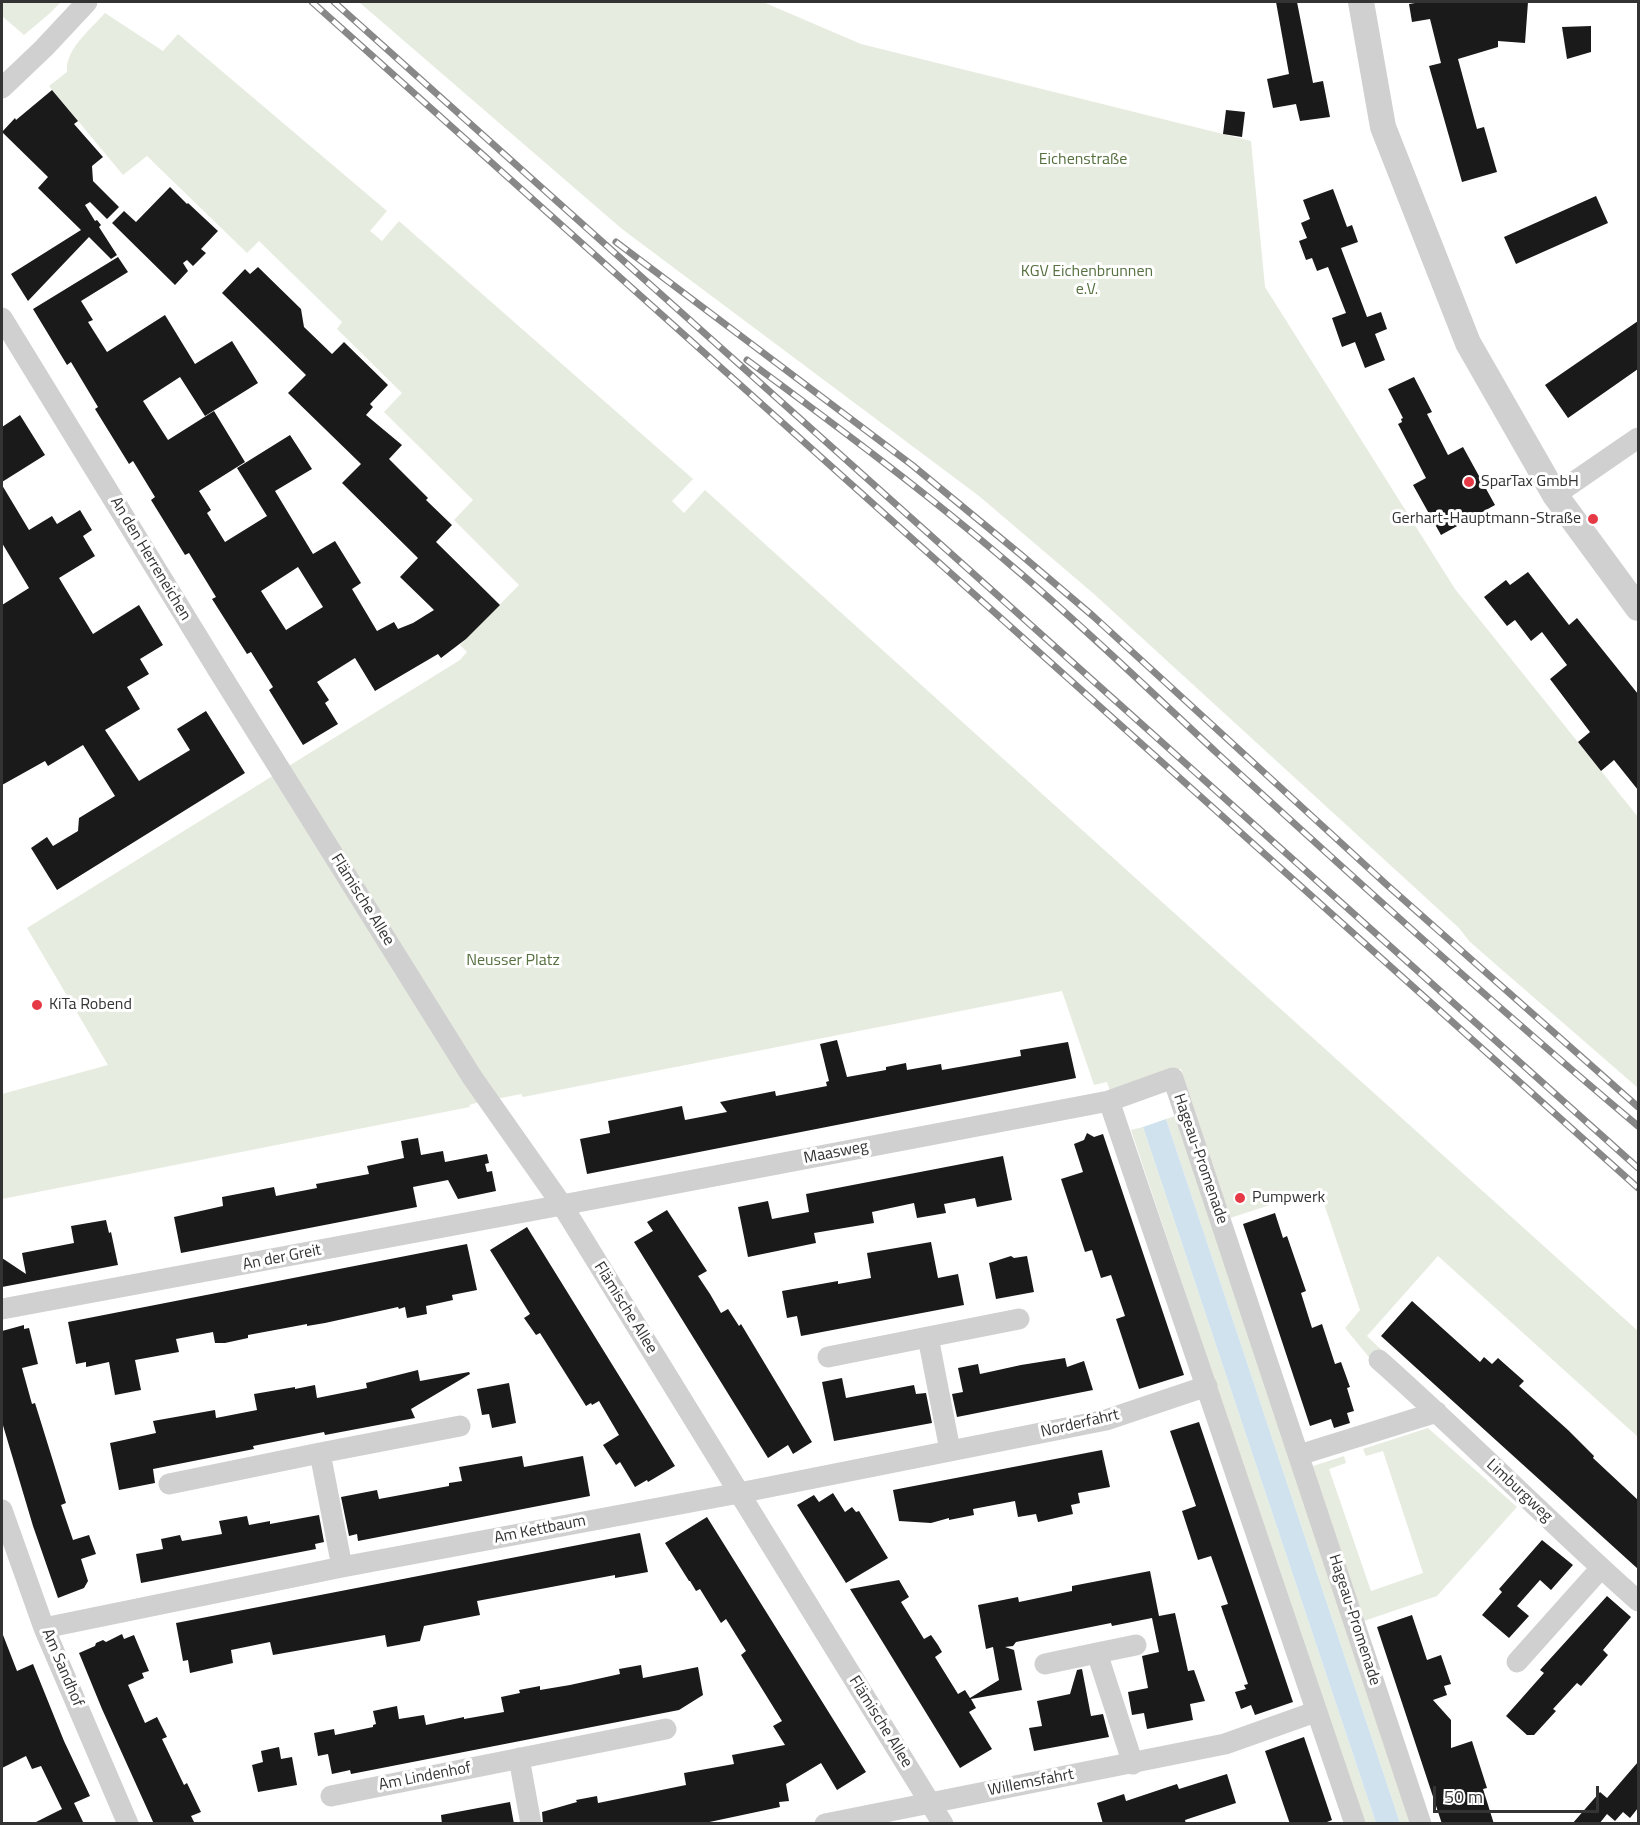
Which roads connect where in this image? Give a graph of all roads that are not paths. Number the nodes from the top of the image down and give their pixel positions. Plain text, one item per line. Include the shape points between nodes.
1 (87, 2) edge
2 (1361, 2) edge
3 (4, 84) edge
4 (2, 318) edge
5 (1638, 438) edge
6 (1555, 495) junction
7 (1638, 608) edge
8 (299, 799) joint
9 (1109, 1101) junction
10 (562, 1205) junction
11 (2, 1309) edge
12 (1020, 1319) dead end
13 (928, 1337) junction
14 (828, 1357) dead end
15 (1379, 1360) dead end
16 (1207, 1386) junction
17 (1437, 1412) junction
18 (460, 1426) dead end
19 (950, 1450) junction
20 (320, 1453) junction
21 (1299, 1455) junction
22 (170, 1484) dead end
23 (739, 1492) junction
24 (2, 1509) edge
25 (342, 1567) junction
26 (1601, 1568) junction
27 (1638, 1601) edge
28 (44, 1628) junction
29 (1136, 1645) dead end
30 (1097, 1653) junction
31 (1517, 1662) dead end
32 (1045, 1664) dead end
33 (1315, 1712) junction
34 (666, 1729) dead end
35 (519, 1758) junction
36 (1133, 1764) junction
37 (331, 1796) dead end
38 (929, 1802) junction
39 (128, 1824) edge
40 (531, 1824) edge
41 (825, 1824) edge
42 (943, 1824) edge
43 (1355, 1824) edge
44 (1421, 1824) edge

1 - 3 street
2 - 6 street via 1383,128 1455,311 1468,343
4 - 8 street, An den Herreneichen
5 - 6 street
6 - 7 street
8 - 10 street, Flämische Allee via 472,1077
9 - 10 street, Maasweg
9 - 16 street
9 - 21 street, Hageau-Promenade via 1173,1078
10 - 11 street, An der Greit
10 - 23 street, Flämische Allee
12 - 13 street
13 - 14 street
13 - 19 street
15 - 17 street, Limburgweg
16 - 19 street, Norderfahrt via 1106,1420
16 - 33 street
17 - 21 street
17 - 26 street, Limburgweg
18 - 20 street
19 - 23 street, Norderfahrt
20 - 22 street
20 - 25 street
21 - 44 street, Hageau-Promenade
23 - 25 street, Am Kettbaum
23 - 38 street, Flämische Allee
24 - 28 street, Am Sandhof
25 - 28 street, Am Kettbaum
26 - 27 street, Limburgweg
26 - 31 street
28 - 39 street, Am Sandhof
29 - 30 street
30 - 32 street
30 - 36 street
33 - 36 street, Willemsfahrt via 1225,1744
33 - 43 street
34 - 35 street, Am Lindenhof
35 - 37 street, Am Lindenhof
35 - 40 street
36 - 38 street, Willemsfahrt
38 - 41 street
38 - 42 street, Flämische Allee

